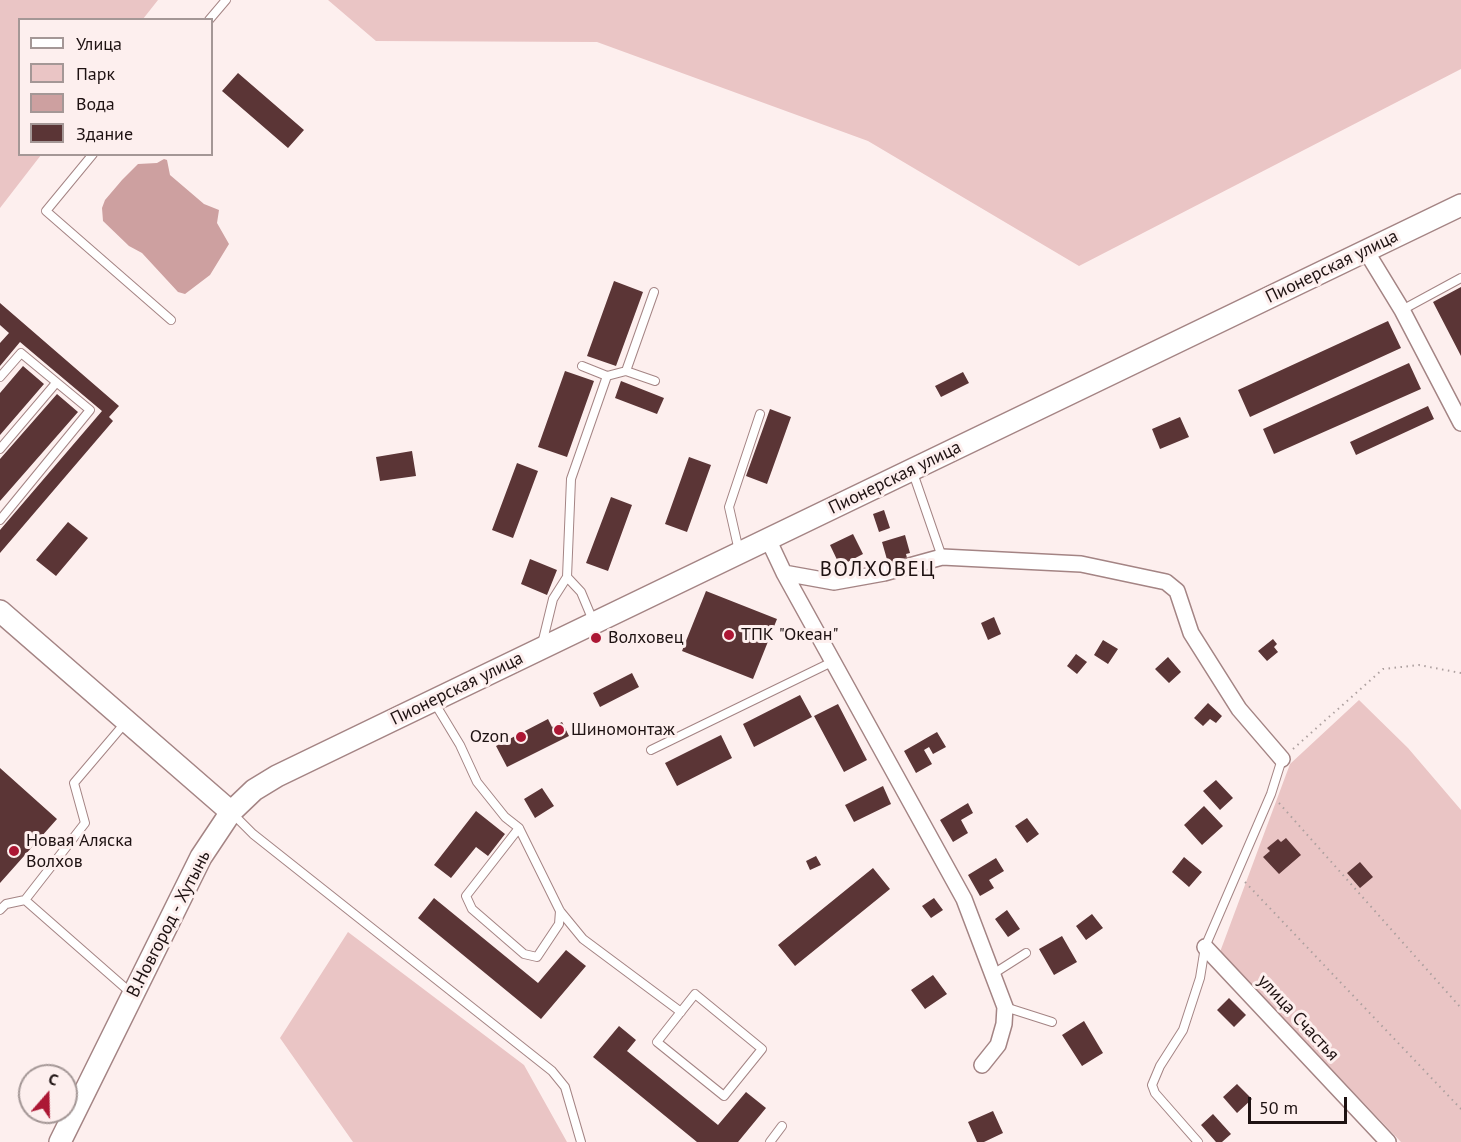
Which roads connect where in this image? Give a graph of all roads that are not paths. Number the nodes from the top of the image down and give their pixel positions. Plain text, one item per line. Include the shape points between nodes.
1 (226, 0) edge
2 (211, 18) edge
3 (91, 156) edge
4 (1461, 205) edge
5 (1366, 251) junction
6 (1461, 278) edge
7 (654, 292) dead end
8 (1402, 310) junction
9 (171, 320) dead end
10 (582, 366) dead end
11 (626, 371) junction
12 (607, 376) junction
13 (0, 377) edge
14 (655, 381) dead end
15 (56, 383) junction
16 (760, 414) dead end
17 (1461, 423) edge
18 (0, 449) edge
19 (912, 470) junction
20 (0, 520) edge
21 (768, 539) junction
22 (740, 552) junction
23 (942, 557) junction
24 (784, 573) junction
25 (567, 577) junction
26 (0, 611) edge
27 (594, 623) junction
28 (541, 648) junction
29 (832, 662) junction
30 (433, 701) junction
31 (128, 720) junction
32 (651, 750) dead end
33 (328, 752) joint
34 (1282, 759) joint
35 (231, 812) junction
36 (519, 828) junction
37 (25, 900) junction
38 (0, 910) edge
39 (560, 911) junction
40 (1205, 947) junction
41 (1026, 953) dead end
42 (993, 974) junction
43 (133, 995) junction
44 (1005, 1006) junction
45 (681, 1012) junction
46 (1052, 1022) dead end
47 (982, 1065) dead end
48 (782, 1126) dead end
49 (60, 1142) edge
50 (581, 1142) edge
51 (770, 1142) edge
52 (1197, 1142) edge
53 (1388, 1142) edge

1 - 2 lane
3 - 9 lane via 46,211
4 - 5 street, Пионерская улица
5 - 8 street
5 - 19 street, Пионерская улица
6 - 8 lane
7 - 11 lane
8 - 17 street
10 - 12 lane
11 - 12 lane
11 - 14 lane
12 - 25 lane via 570,479
13 - 15 lane via 21,353
15 - 18 lane
15 - 20 lane via 90,410
16 - 22 lane via 729,507
19 - 21 street, Пионерская улица
19 - 23 lane
21 - 22 street, Пионерская улица
21 - 24 street
22 - 27 street, Пионерская улица
23 - 24 street via 834,582
23 - 34 street via 1081,564 1157,579 1173,586 1191,633 1239,709
24 - 29 street
25 - 27 lane via 581,592
25 - 28 lane via 553,599
26 - 31 street
27 - 28 street, Пионерская улица
28 - 30 street, Пионерская улица
29 - 32 lane
29 - 42 street via 964,899
30 - 33 street, Пионерская улица
30 - 36 lane via 477,782
31 - 35 street
31 - 37 lane via 74,783 85,823
33 - 35 street, В.Новгород - Хутынь via 254,790
34 - 40 lane via 1271,794
35 - 43 street, В.Новгород - Хутынь via 201,857
35 - 50 lane via 253,834 552,1071 565,1087
36 - 39 lane
36 - 39 lane via 466,896 472,909 524,954 537,957 559,924
37 - 38 lane via 6,904
37 - 43 lane
39 - 45 lane via 583,939
40 - 52 lane via 1200,978 1183,1030 1152,1085
40 - 53 street, улица Счастья
41 - 42 lane
42 - 44 street
43 - 49 street, В.Новгород - Хутынь
44 - 46 lane
44 - 47 street via 998,1045
45 - 45 lane via 657,1042 724,1096 762,1049 694,994
48 - 51 lane

